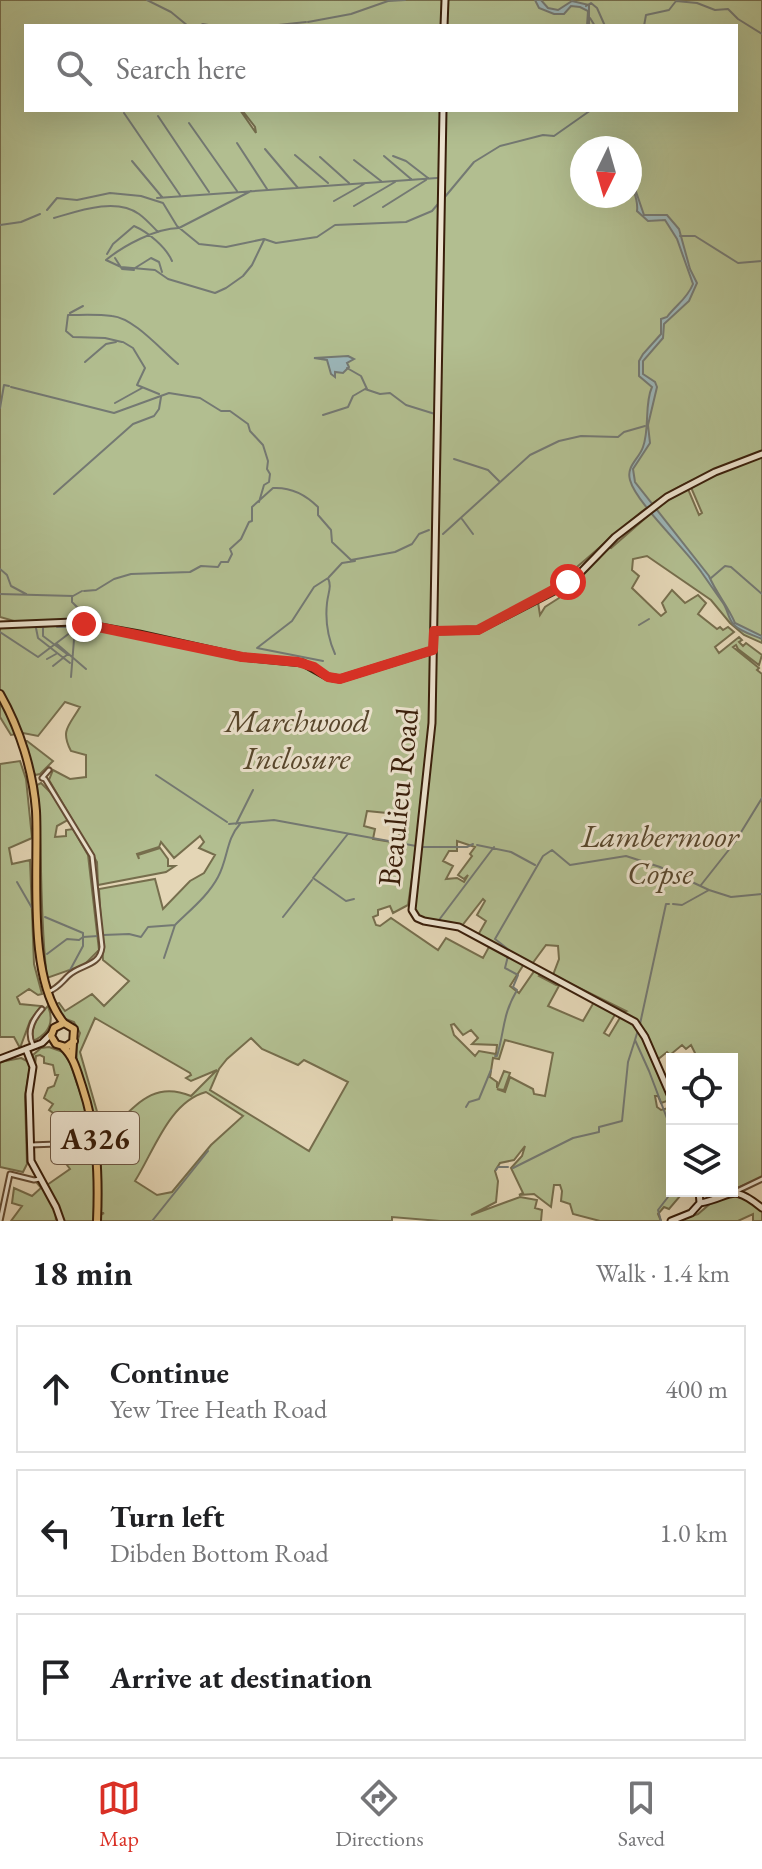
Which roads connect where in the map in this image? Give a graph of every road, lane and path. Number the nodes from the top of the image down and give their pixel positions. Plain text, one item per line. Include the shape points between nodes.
1 (445, 0) edge
2 (444, 24) edge
3 (443, 112) edge
4 (762, 454) edge
5 (0, 625) edge
6 (434, 631) junction
7 (433, 650) junction
8 (0, 694) edge
9 (49, 770) dead end
10 (42, 778) junction
11 (32, 780) junction
12 (48, 992) junction
13 (42, 1009) dead end
14 (55, 1012) junction
15 (64, 1023) junction
16 (52, 1030) junction
17 (74, 1041) junction
18 (42, 1043) junction
19 (33, 1046) junction
20 (59, 1046) junction
21 (26, 1049) junction
22 (72, 1058) junction
23 (0, 1059) edge
24 (666, 1085) edge
25 (84, 1134) dead end
26 (30, 1145) junction
27 (40, 1179) junction
28 (762, 1179) edge
29 (744, 1191) junction
30 (700, 1197) edge
31 (700, 1203) junction
32 (762, 1208) edge
33 (0, 1221) edge
34 (61, 1221) edge
35 (97, 1221) edge
36 (671, 1221) edge

1 - 2 street
3 - 6 street, Beaulieu Road
4 - 6 street via 688,484 615,537 558,589 478,630
5 - 7 street via 73,622 242,657 298,662 340,679
6 - 7 street, Beaulieu Road
7 - 24 street, Beaulieu Road via 431,745 412,893 414,915 459,927 635,1022
8 - 11 main road
9 - 10 street
10 - 11 street
10 - 12 street via 92,856 102,947 94,962
11 - 12 main road via 37,920
12 - 14 main road
13 - 19 street via 29,1033
14 - 15 main road
14 - 16 main road
15 - 16 main road
15 - 17 main road via 74,1029
16 - 18 street
16 - 20 main road
17 - 20 main road
17 - 22 main road, A326
18 - 19 street
18 - 20 street
19 - 21 street
20 - 22 main road, A326
21 - 23 street
21 - 26 street via 33,1067
22 - 35 main road, A326 via 94,1130
25 - 26 street via 69,1122 57,1144
26 - 27 street
27 - 33 street via 10,1174
27 - 34 street
28 - 29 street
29 - 31 street
29 - 32 street
30 - 31 street
31 - 36 street

